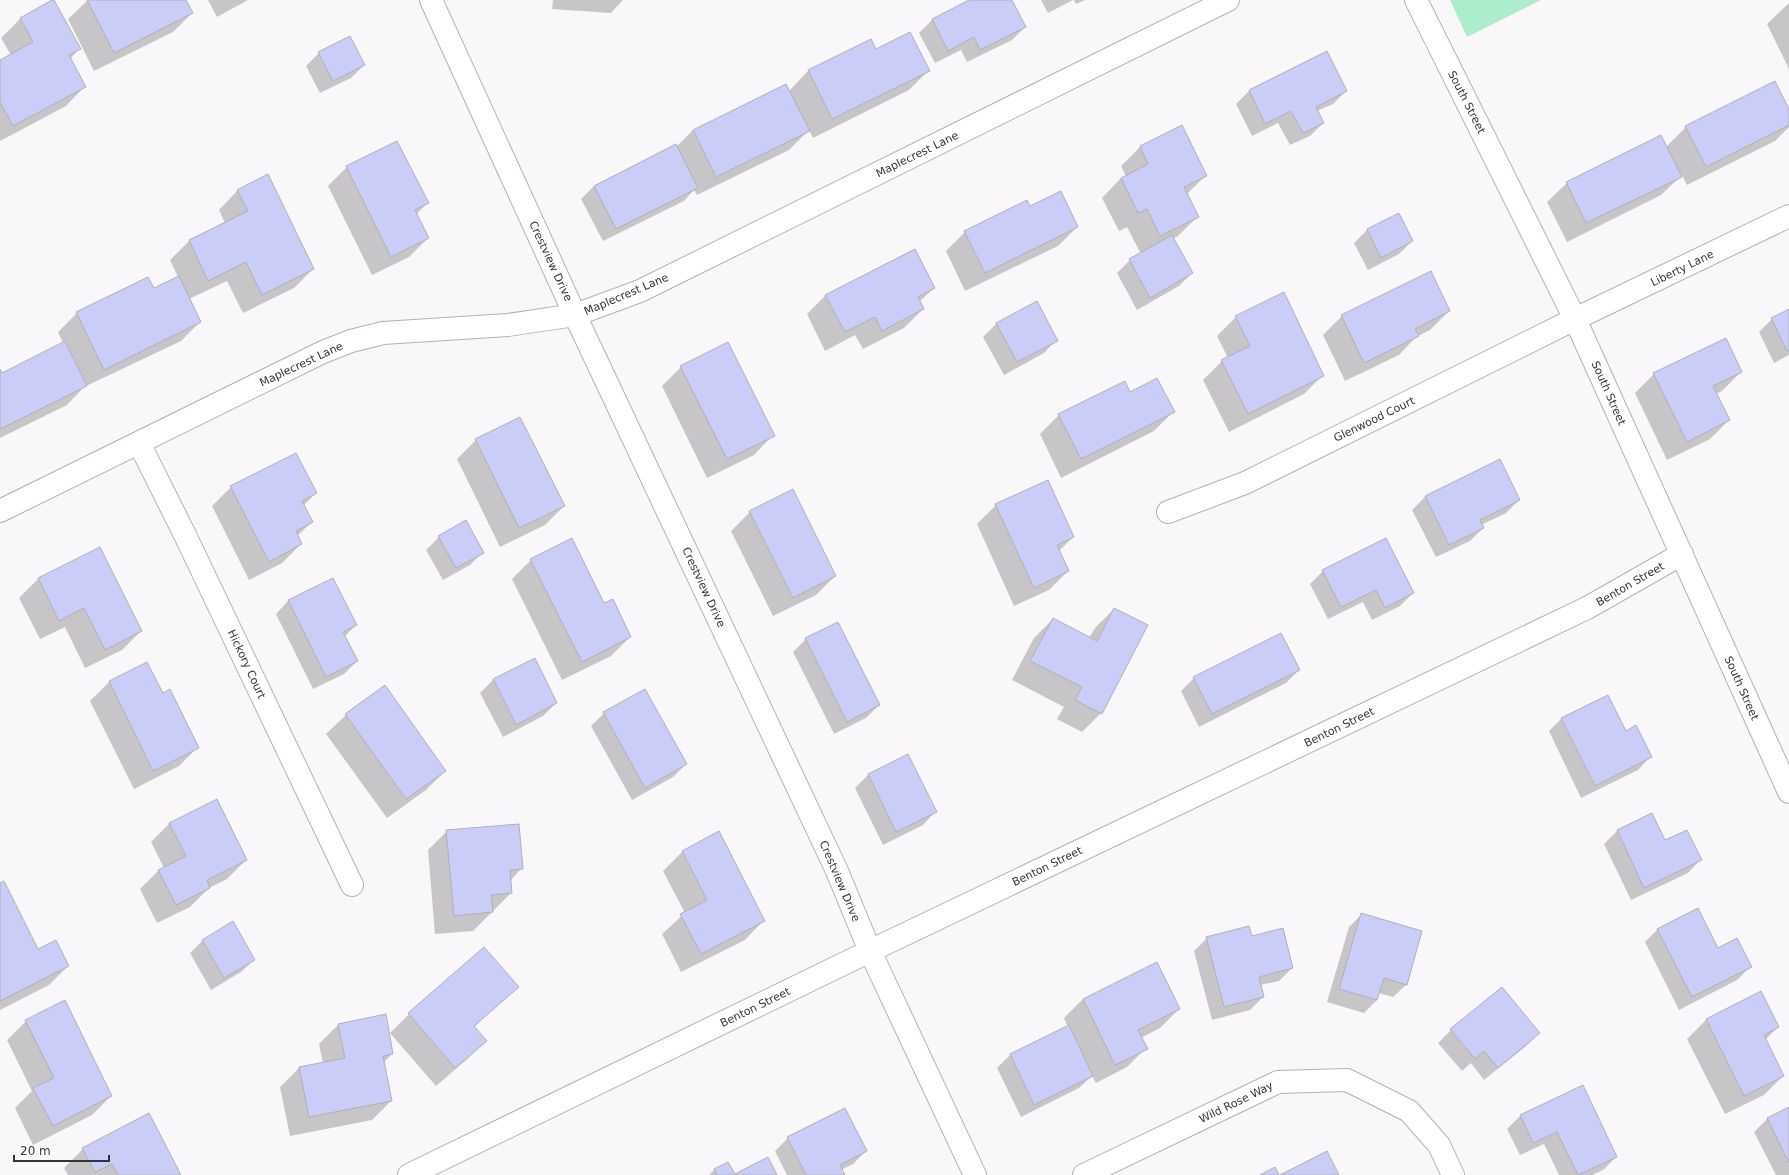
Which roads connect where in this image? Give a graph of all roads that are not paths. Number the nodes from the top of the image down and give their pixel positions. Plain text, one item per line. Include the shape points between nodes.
1 (431, 0) edge
2 (1228, 0) edge
3 (1416, 0) edge
4 (1789, 216) edge
5 (575, 315) junction
6 (1575, 319) junction
7 (139, 443) junction
8 (0, 511) edge
9 (1168, 512) dead end
10 (1682, 554) junction
11 (1789, 792) edge
12 (352, 885) dead end
13 (870, 951) junction
14 (409, 1175) edge
15 (975, 1175) edge
16 (1084, 1175) edge
17 (1453, 1175) edge

1 - 5 street, Crestview Drive
2 - 5 street, Maplecrest Lane via 640,291
3 - 6 street, South Street
4 - 6 street, Liberty Lane
5 - 7 street, Maplecrest Lane via 508,325 383,333 351,341 323,352
5 - 13 street, Crestview Drive via 837,871
6 - 9 street, Glenwood Court via 1245,483
6 - 10 street, South Street
7 - 8 street, Maplecrest Lane
7 - 12 street, Hickory Court
10 - 11 street, South Street
10 - 13 street, Benton Street via 1580,612
13 - 14 street, Benton Street
13 - 15 street, Crestview Drive
16 - 17 street, Wild Rose Way via 1278,1082 1347,1080 1409,1111 1439,1145

